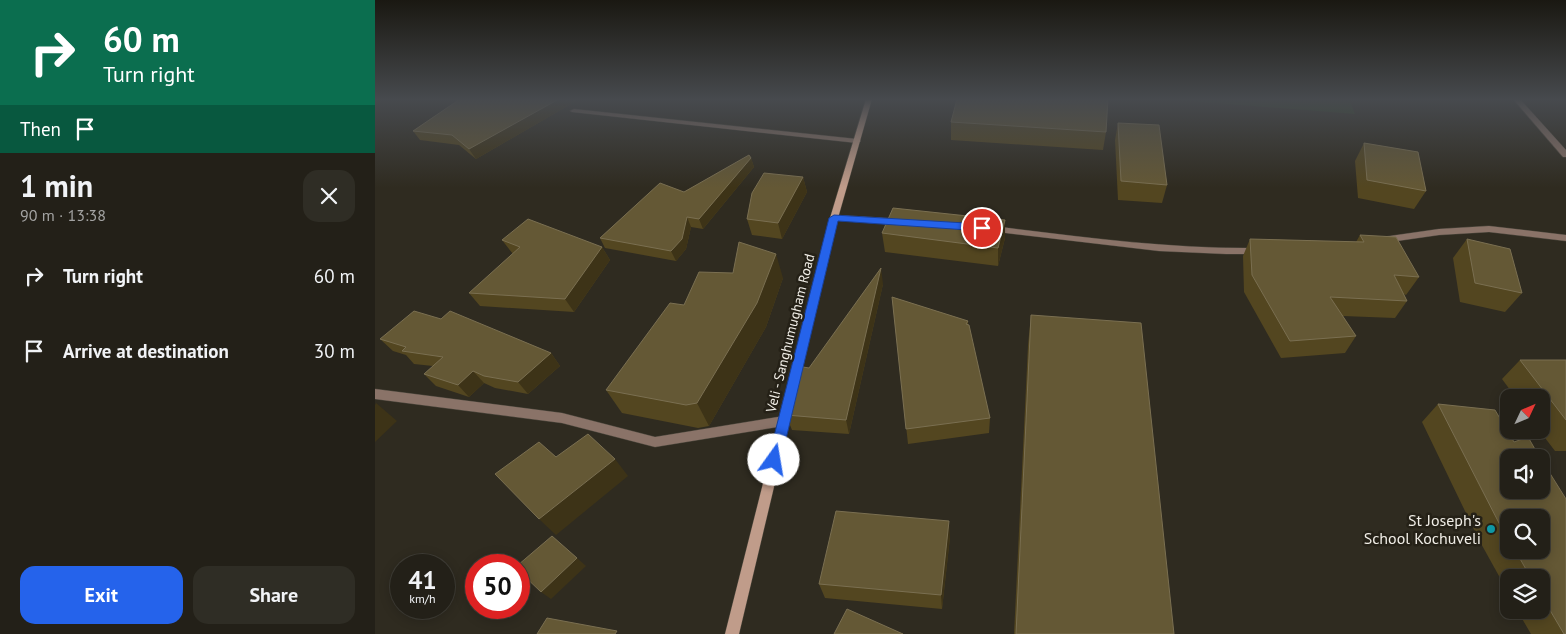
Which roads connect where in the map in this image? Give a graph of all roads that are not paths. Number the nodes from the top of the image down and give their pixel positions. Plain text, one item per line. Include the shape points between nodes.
1 (740, 129) edge
2 (861, 129) edge
3 (1542, 129) edge
4 (857, 141) junction
5 (1566, 155) edge
6 (834, 218) junction
7 (913, 223) edge
8 (982, 228) edge
9 (1566, 238) edge
10 (1375, 241) edge
11 (1265, 251) edge
12 (375, 394) edge
13 (784, 421) junction
14 (732, 634) edge

1 - 4 street
2 - 4 main road, Veli - Sanghumugham Road
3 - 5 street
4 - 6 main road, Veli - Sanghumugham Road
6 - 7 street
6 - 13 main road, Veli - Sanghumugham Road
8 - 11 street via 1089,241 1226,252
9 - 10 street via 1489,229
12 - 13 street via 562,418 655,442
13 - 14 main road, Veli - Sanghumugham Road

